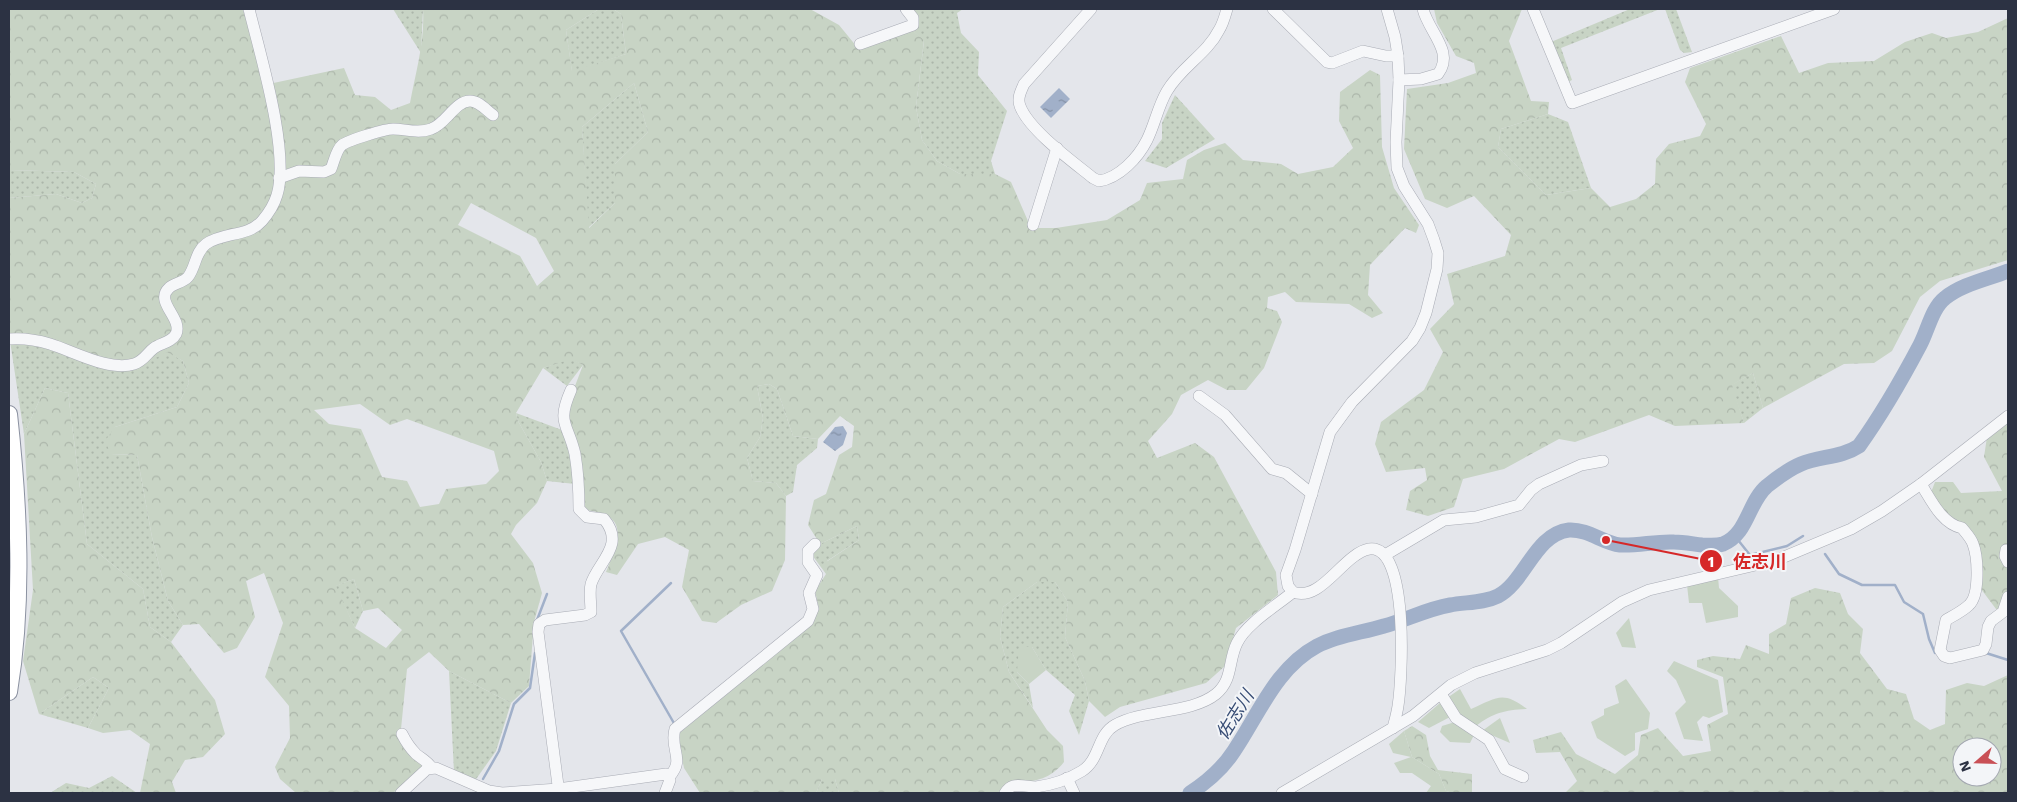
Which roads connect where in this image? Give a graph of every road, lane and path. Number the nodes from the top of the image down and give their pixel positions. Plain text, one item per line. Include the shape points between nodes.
1 (249, 9) edge
2 (906, 9) edge
3 (1092, 9) edge
4 (1228, 9) edge
5 (1273, 9) edge
6 (1387, 9) edge
7 (1423, 9) edge
8 (1533, 9) edge
9 (1834, 9) edge
10 (1812, 13) edge
11 (860, 44) dead end
12 (1398, 56) junction
13 (1399, 80) junction
14 (493, 115) dead end
15 (1057, 148) junction
16 (279, 178) junction
17 (1033, 225) dead end
18 (9, 339) edge
19 (571, 390) dead end
20 (1198, 396) dead end
21 (9, 414) edge
22 (2008, 416) edge
23 (1603, 461) dead end
24 (1921, 484) junction
25 (1312, 494) junction
26 (815, 544) dead end
27 (2008, 550) edge
28 (1385, 555) junction
29 (2008, 562) edge
30 (1293, 592) junction
31 (2008, 597) edge
32 (9, 692) edge
33 (1441, 694) junction
34 (1393, 728) junction
35 (402, 734) dead end
36 (431, 768) junction
37 (1523, 776) dead end
38 (669, 777) junction
39 (1067, 778) junction
40 (558, 791) edge
41 (401, 793) edge
42 (665, 793) edge
43 (1005, 793) edge
44 (1074, 793) edge
45 (1282, 793) edge

1 - 16 street via 274,116
2 - 11 street via 913,18 913,25
3 - 15 street via 1019,93 1027,118
4 - 15 street via 1219,31 1181,71 1167,91 1146,141 1116,176 1099,182
5 - 12 street via 1327,62 1363,51
6 - 12 street
7 - 13 street via 1440,43 1444,64 1438,74 1430,77
8 - 10 street via 1572,103
9 - 10 street
12 - 13 street
13 - 25 street via 1397,168 1404,186 1428,224 1438,253 1437,268 1426,313 1412,341 1352,402 1330,432
14 - 16 street via 477,102 462,103 441,124 430,130 384,130 342,145 331,169 324,172 299,171
15 - 17 street
16 - 18 street via 277,195 261,223 205,245 185,280 169,288 164,300 177,328 176,334 146,357 134,364 97,362 49,344
19 - 40 street via 564,406 564,425 574,452 579,509 587,517 604,519 612,535 607,558 590,587 591,612 545,620 539,624
20 - 25 street via 1225,415 1272,469 1286,473
21 - 32 highway via 17,500 18,569
22 - 24 street
23 - 28 street via 1581,465 1540,484 1519,505 1476,517 1439,522
24 - 31 street via 1935,508 1953,526 1962,528 1973,541 1975,550 1977,589 1969,606 1946,620 1940,650 1944,656 1950,658 1983,650 1988,627 2002,612
24 - 33 street via 1882,511 1816,545 1776,560 1649,590 1622,602 1561,643 1475,673
25 - 30 street via 1286,575
26 - 38 street via 808,550 808,562 817,576 809,593 813,609 808,621 675,729 672,739 678,760
27 - 29 street via 2005,556
28 - 30 street via 1377,550 1368,550 1356,555 1316,589 1306,594
28 - 34 street via 1396,580 1401,629 1398,706
30 - 39 street via 1243,632 1228,679 1215,695 1112,726 1090,764
33 - 34 street
33 - 37 street via 1456,718 1489,740 1506,770
34 - 45 street
35 - 36 street via 407,744
36 - 40 street via 489,791
36 - 41 street
38 - 40 street via 662,774
38 - 42 street
39 - 43 street via 1034,787 1014,786
39 - 44 street

